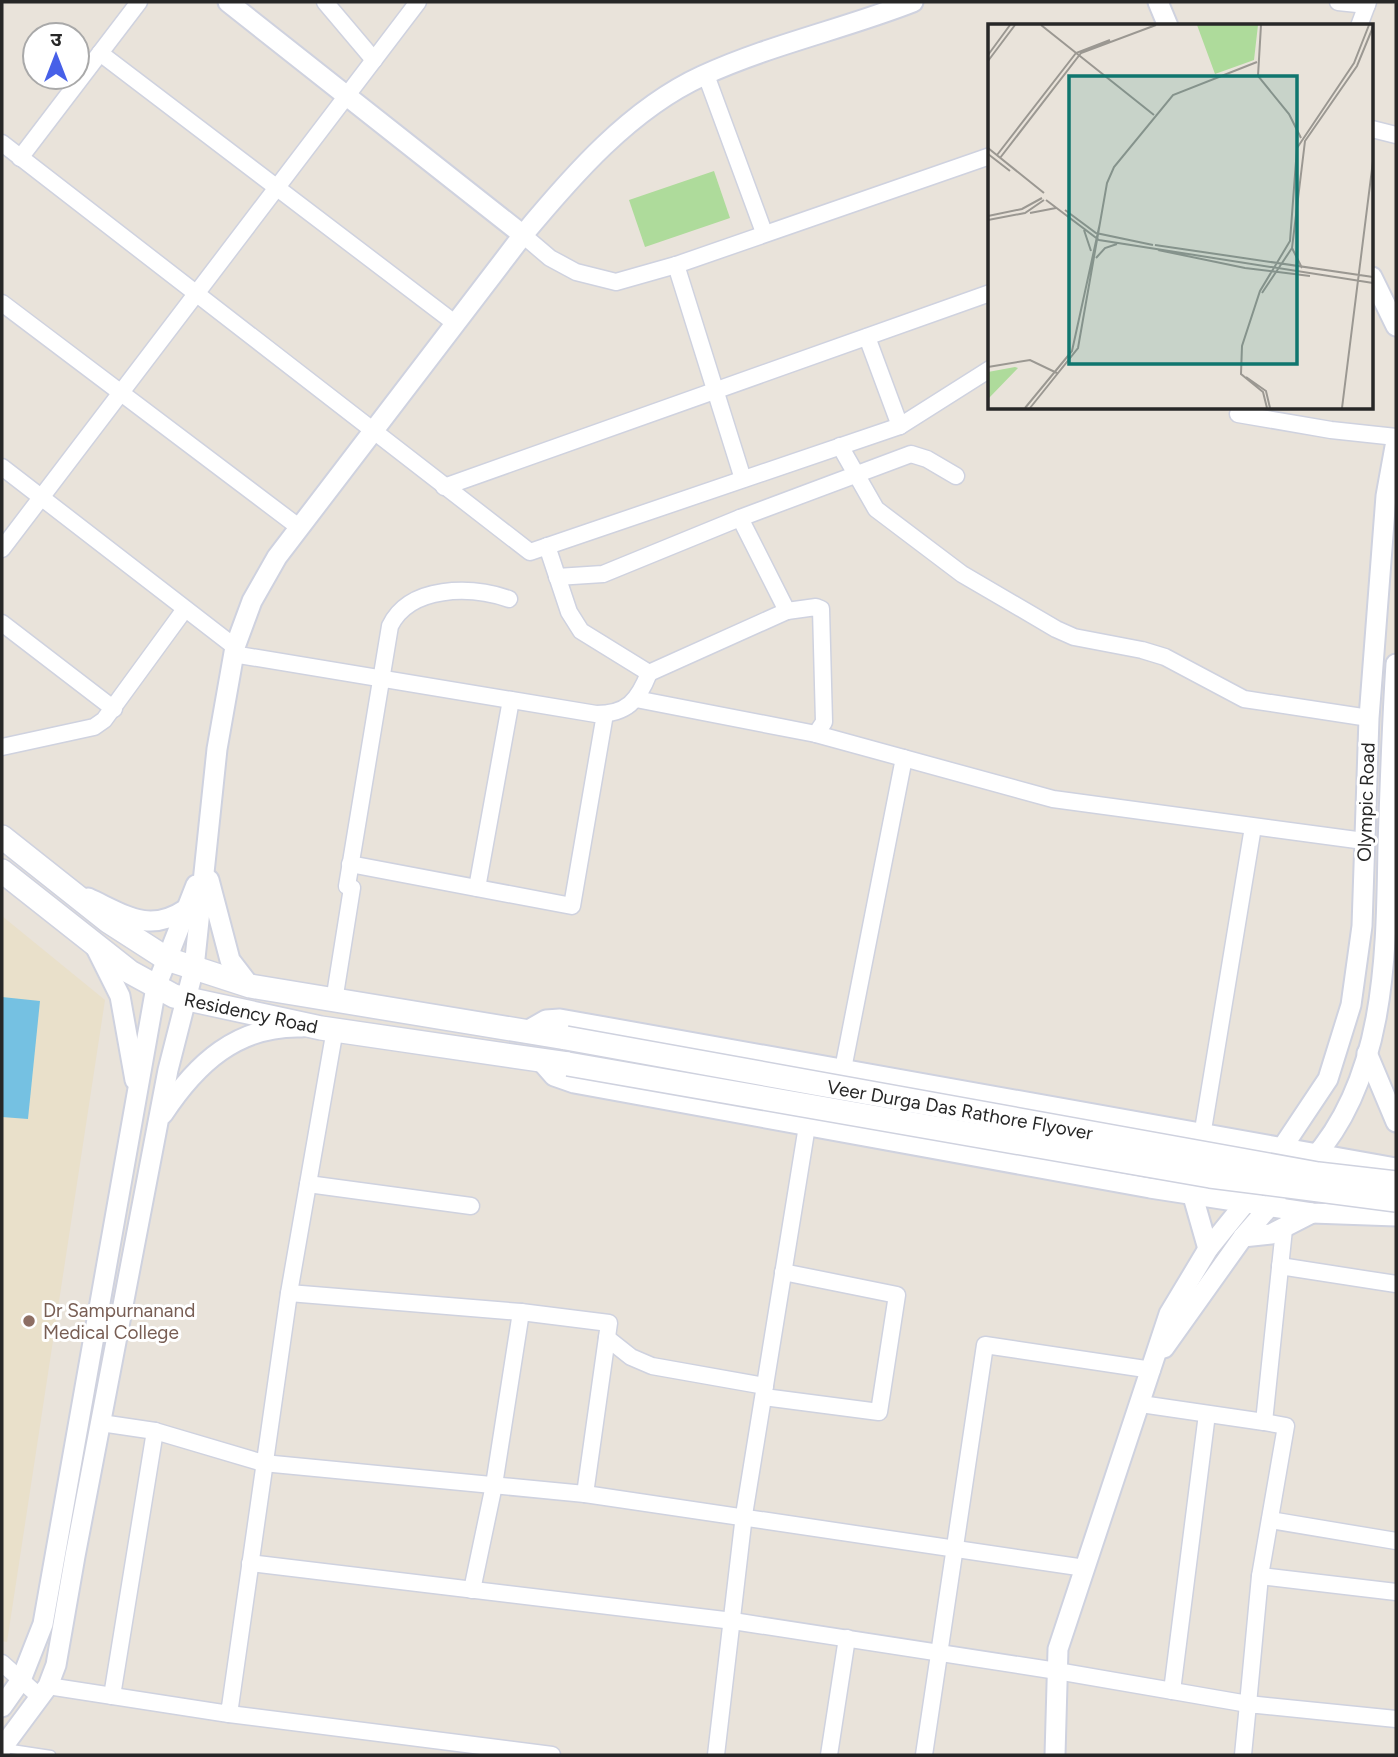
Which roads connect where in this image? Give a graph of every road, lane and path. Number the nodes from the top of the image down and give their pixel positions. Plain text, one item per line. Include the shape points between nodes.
1 (139, 2) edge
2 (228, 2) edge
3 (325, 2) edge
4 (418, 2) edge
5 (1158, 2) edge
6 (1338, 2) edge
7 (1367, 3) edge
8 (901, 4) edge
9 (1167, 24) edge
10 (1360, 24) edge
11 (100, 53) junction
12 (374, 60) junction
13 (706, 75) junction
14 (345, 94) junction
15 (1374, 130) edge
16 (1396, 135) edge
17 (2, 144) edge
18 (988, 157) edge
19 (20, 158) junction
20 (278, 186) junction
21 (762, 227) dead end
22 (523, 235) junction
23 (676, 265) junction
24 (1374, 280) edge
25 (988, 294) edge
26 (196, 297) junction
27 (2, 303) edge
28 (456, 324) junction
29 (1396, 326) edge
30 (867, 337) junction
31 (988, 370) edge
32 (714, 391) junction
33 (122, 394) junction
34 (1238, 414) dead end
35 (900, 426) junction
36 (372, 433) junction
37 (1396, 439) edge
38 (840, 446) junction
39 (2, 467) edge
40 (854, 476) junction
41 (956, 476) dead end
42 (743, 479) junction
43 (444, 487) junction
44 (43, 499) junction
45 (740, 518) junction
46 (300, 527) junction
47 (547, 546) junction
48 (2, 549) edge
49 (557, 577) junction
50 (509, 599) dead end
51 (185, 609) junction
52 (788, 611) junction
53 (2, 623) edge
54 (234, 650) junction
55 (1396, 664) edge
56 (649, 673) junction
57 (380, 678) junction
58 (636, 699) junction
59 (511, 700) junction
60 (114, 709) junction
61 (605, 714) junction
62 (1369, 718) junction
63 (816, 734) junction
64 (2, 747) edge
65 (904, 758) junction
66 (1253, 827) junction
67 (2, 837) edge
68 (1364, 841) junction
69 (205, 862) junction
70 (350, 864) junction
71 (10, 881) edge
72 (65, 887) junction
73 (477, 888) junction
74 (186, 909) junction
75 (92, 941) junction
76 (167, 959) junction
77 (194, 968) junction
78 (1390, 968) edge
79 (250, 986) junction
80 (156, 987) junction
81 (187, 1000) junction
82 (334, 1001) junction
83 (328, 1029) junction
84 (525, 1032) junction
85 (1367, 1053) junction
86 (540, 1060) junction
87 (843, 1069) junction
88 (137, 1098) junction
89 (158, 1122) junction
90 (1396, 1122) edge
91 (807, 1126) junction
92 (1203, 1130) junction
93 (1282, 1146) junction
94 (1317, 1153) junction
95 (1396, 1168) edge
96 (1396, 1183) edge
97 (308, 1184) junction
98 (1192, 1193) junction
99 (1396, 1200) edge
100 (1246, 1202) junction
101 (471, 1206) dead end
102 (1270, 1206) junction
103 (1312, 1213) junction
104 (1396, 1216) edge
105 (1284, 1229) junction
106 (1243, 1237) junction
107 (1208, 1249) junction
108 (1280, 1266) junction
109 (783, 1272) junction
110 (1396, 1284) edge
111 (289, 1293) junction
112 (521, 1312) junction
113 (607, 1338) junction
114 (1154, 1364) junction
115 (764, 1392) junction
116 (1141, 1404) junction
117 (1207, 1414) junction
118 (1264, 1422) junction
119 (101, 1423) junction
120 (155, 1432) junction
121 (263, 1464) junction
122 (494, 1485) junction
123 (585, 1494) junction
124 (744, 1515) junction
125 (1270, 1520) junction
126 (1396, 1542) edge
127 (954, 1549) junction
128 (250, 1563) junction
129 (1085, 1568) junction
130 (1260, 1576) junction
131 (472, 1590) junction
132 (1396, 1592) edge
133 (733, 1621) junction
134 (846, 1639) junction
135 (939, 1653) junction
136 (2, 1663) edge
137 (1057, 1671) junction
138 (21, 1680) junction
139 (44, 1691) junction
140 (1172, 1691) junction
141 (112, 1696) junction
142 (1248, 1704) junction
143 (2, 1707) edge
144 (229, 1714) junction
145 (1396, 1719) edge
146 (2, 1748) edge
147 (51, 1755) edge
148 (552, 1755) edge
149 (716, 1755) edge
150 (830, 1755) edge
151 (925, 1755) edge
152 (1055, 1755) edge
153 (1243, 1755) edge

1 - 11 street
2 - 14 street
3 - 12 street
4 - 12 street
5 - 9 street
6 - 7 street
7 - 10 street
8 - 13 street
11 - 19 street
11 - 20 street
12 - 14 street
13 - 21 street
13 - 22 street via 637,118 562,188
14 - 20 street
14 - 22 street
15 - 16 street
17 - 19 street
18 - 23 street
19 - 26 street
20 - 26 street
20 - 28 street
22 - 23 street via 550,258 588,278 616,282
22 - 28 street
23 - 32 street
24 - 29 street
25 - 30 street
26 - 33 street
26 - 36 street
27 - 33 street
28 - 36 street
30 - 32 street
30 - 35 street
31 - 35 street
32 - 42 street
32 - 43 street
33 - 44 street
33 - 46 street
34 - 37 street
35 - 38 street
36 - 43 street
36 - 46 street
37 - 62 street, Olympic Road via 1386,496
38 - 40 street
38 - 42 street
39 - 44 street
40 - 41 street via 911,454
40 - 45 street
40 - 62 street via 876,509 962,574 1074,637 1165,657 1244,699
42 - 47 street
43 - 47 street via 530,552
44 - 48 street
44 - 51 street
45 - 49 street via 603,574
45 - 52 street
46 - 54 street via 252,601
47 - 49 street
49 - 56 street via 581,631
50 - 57 street via 466,591 411,602 390,626
51 - 54 street
51 - 60 street
52 - 56 street
52 - 63 street via 821,609 824,722
53 - 60 street
54 - 57 street
54 - 69 street
55 - 78 street, Olympic Road
56 - 58 street
57 - 59 street
57 - 70 street
58 - 61 street
58 - 63 street
59 - 61 street
59 - 73 street
60 - 64 street via 94,727
61 - 73 street via 572,906
62 - 68 street, Olympic Road
63 - 65 street
65 - 66 street via 1053,799
65 - 87 street
66 - 68 street
66 - 92 street
67 - 72 main road, Residency Road
68 - 93 street, Olympic Road via 1362,926 1351,1005 1328,1079
69 - 74 street
69 - 77 street
69 - 79 street via 227,950
70 - 73 street
70 - 82 street via 347,886 352,888
71 - 75 main road, Residency Road
72 - 74 street via 141,920 161,923
72 - 76 main road, Residency Road via 107,921
74 - 76 street
75 - 80 main road, Residency Road
75 - 88 street via 120,996
76 - 77 main road, Residency Road
76 - 80 street
77 - 79 main road, Residency Road
77 - 81 street
78 - 85 street, Olympic Road
79 - 82 main road, Residency Road
80 - 81 main road, Residency Road
80 - 88 street
81 - 83 main road, Residency Road
81 - 89 street
82 - 84 main road, Residency Road
83 - 86 main road, Residency Road
83 - 89 street via 290,1027 220,1049 182,1085
83 - 97 street
84 - 87 street via 546,1020 560,1019
84 - 96 main road, Veer Durga Das Rathore Flyover, bridge via 1318,1174
85 - 90 street
85 - 94 street, Olympic Road via 1344,1109
86 - 91 street via 554,1076 575,1083
86 - 99 main road, Veer Durga Das Rathore Flyover, bridge via 1210,1176
87 - 92 street
88 - 138 street via 43,1624
89 - 119 street
91 - 98 street
91 - 109 street
92 - 93 street
93 - 94 street
93 - 100 street, Olympic Road
94 - 95 street
94 - 102 street, Olympic Road
97 - 101 street
97 - 111 street
98 - 100 street
98 - 107 street
100 - 102 street
100 - 107 street, Olympic Road
102 - 103 street
102 - 106 street, Olympic Road
103 - 104 street
103 - 105 street
105 - 106 street
105 - 108 street
106 - 114 street, Olympic Road
107 - 114 street, Olympic Road via 1169,1314
108 - 110 street
108 - 118 street
109 - 115 street
109 - 115 street via 897,1295 879,1412
111 - 112 street
111 - 121 street
112 - 113 street via 609,1324
112 - 122 street
113 - 115 street via 652,1366
113 - 123 street
114 - 116 street, Olympic Road
114 - 127 street via 985,1345
115 - 124 street
116 - 117 street
116 - 129 street, Olympic Road
117 - 118 street
117 - 140 street
118 - 125 street via 1286,1426
119 - 120 street
119 - 139 street via 65,1629
120 - 121 street
120 - 141 street
121 - 122 street
121 - 128 street
122 - 123 street
122 - 131 street
123 - 124 street
124 - 127 street
124 - 133 street
125 - 126 street
125 - 130 street
127 - 129 street
127 - 135 street
128 - 131 street
128 - 144 street
129 - 137 street, Olympic Road via 1058,1649
130 - 132 street
130 - 142 street
131 - 133 street
133 - 134 street
133 - 149 street
134 - 135 street
134 - 150 street
135 - 137 street
135 - 151 street
136 - 138 street
137 - 140 street
137 - 152 street, Olympic Road
138 - 139 street
138 - 143 street
139 - 141 street
139 - 146 street
140 - 142 street
141 - 144 street
142 - 145 street
142 - 153 street
144 - 148 street
146 - 147 lane

